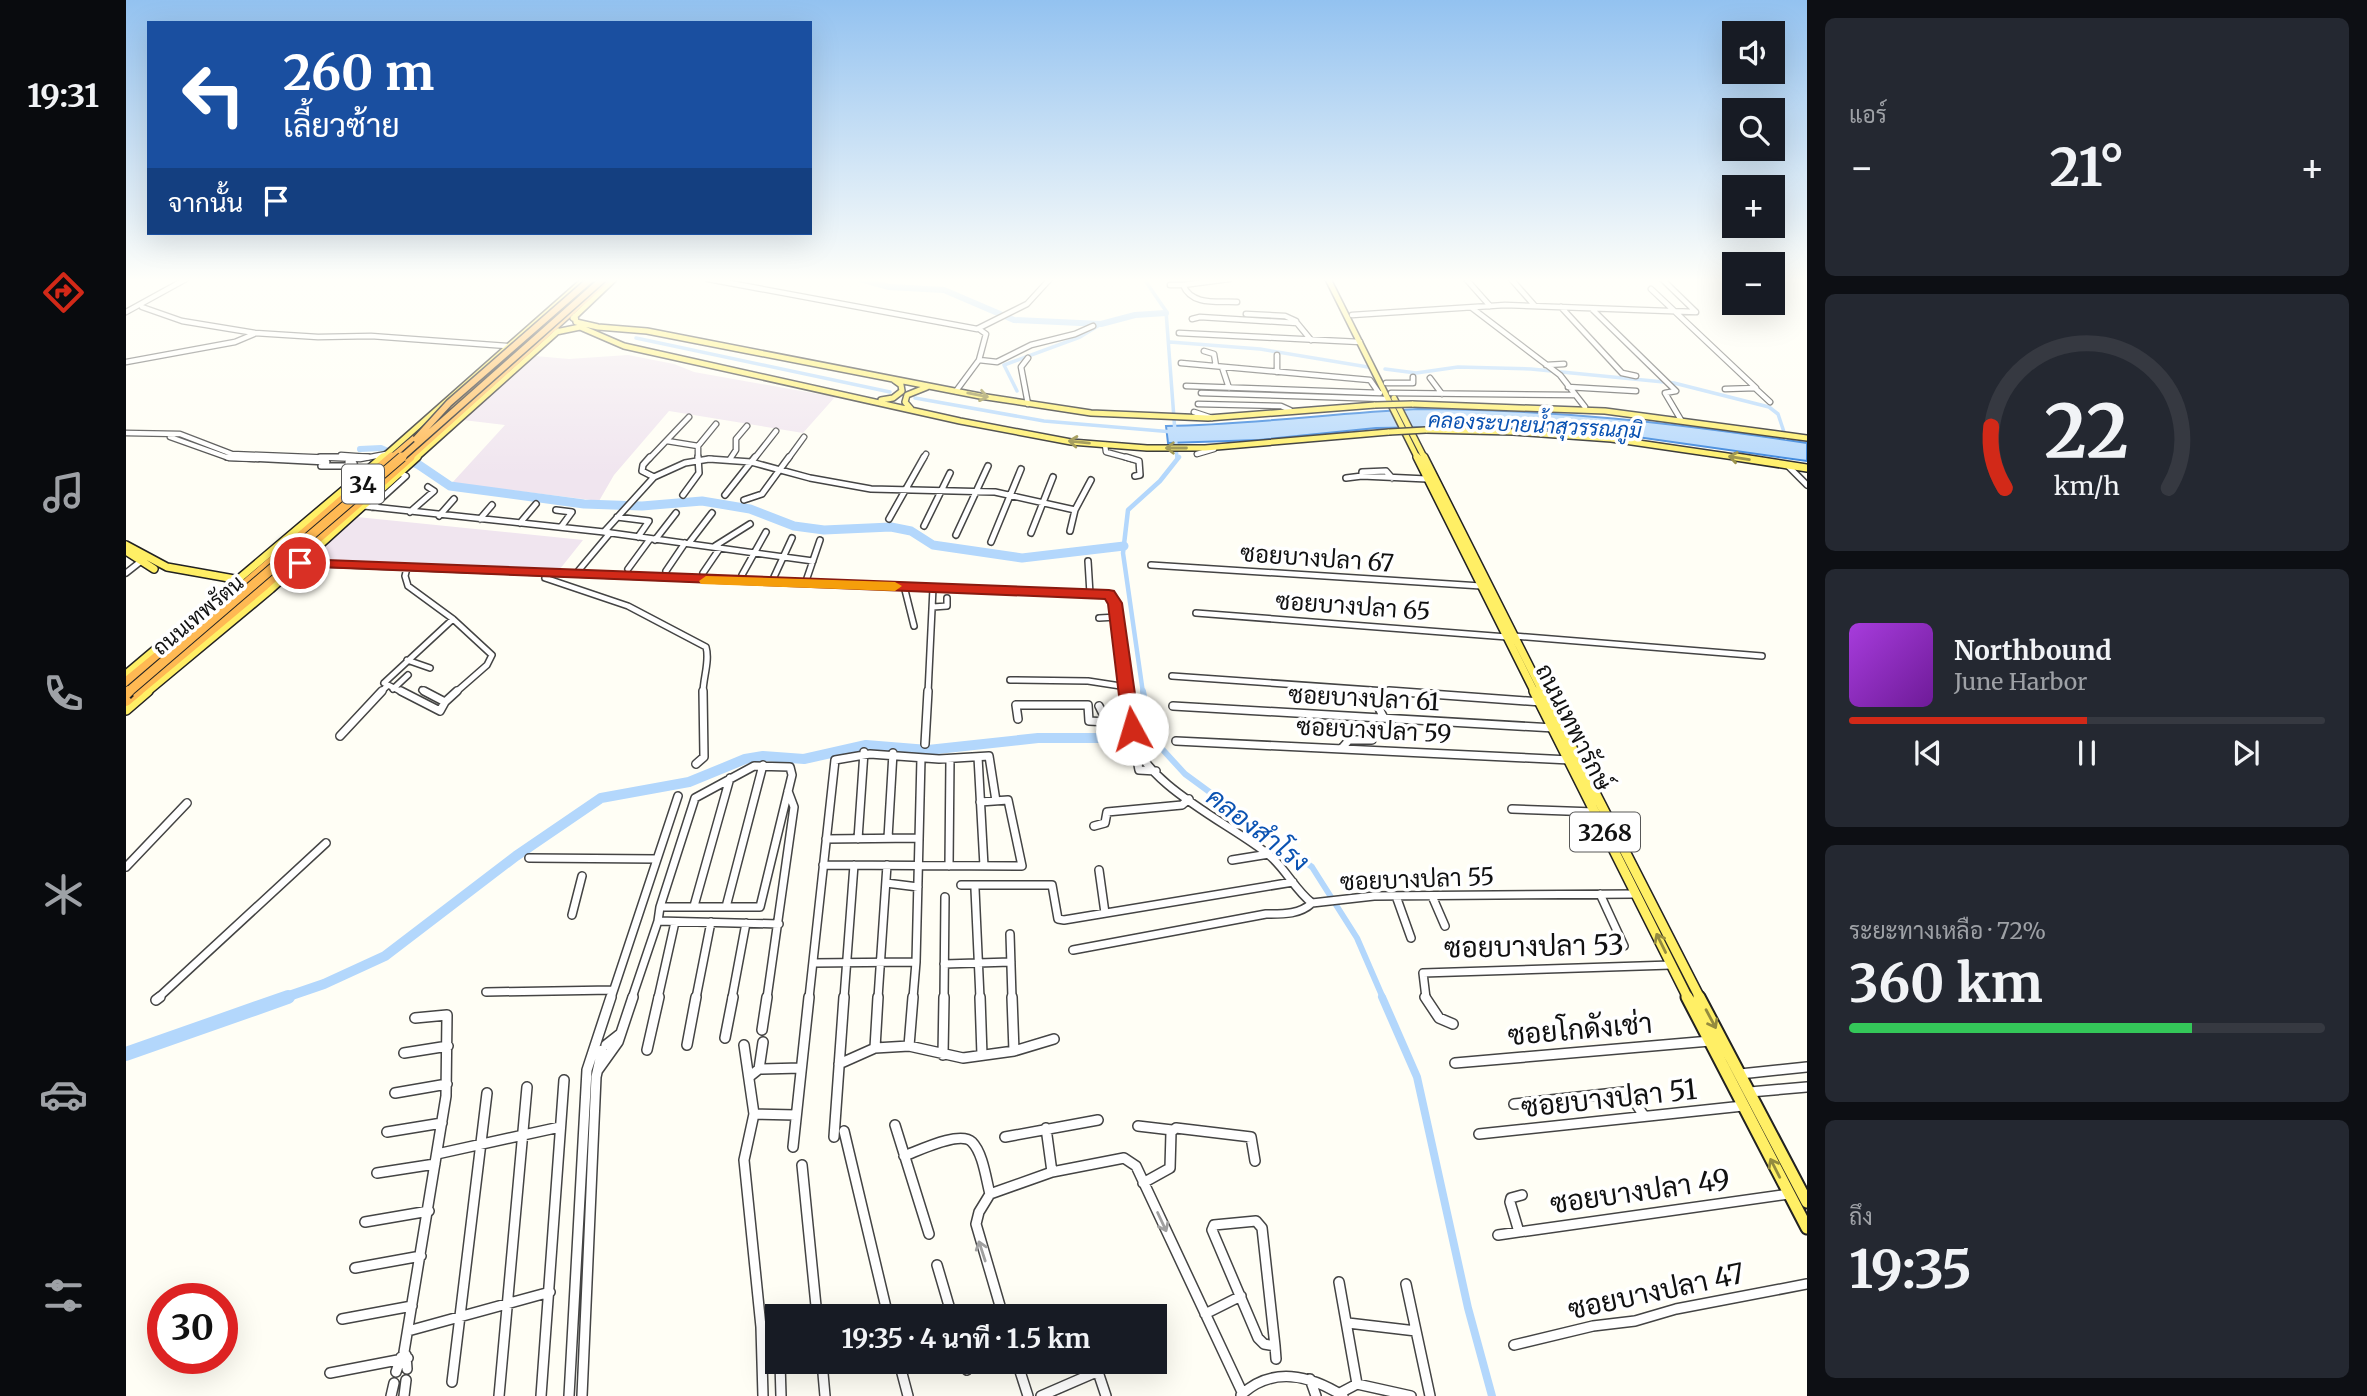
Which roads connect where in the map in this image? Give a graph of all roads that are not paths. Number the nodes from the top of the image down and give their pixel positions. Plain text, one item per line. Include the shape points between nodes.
1 (222, 344) edge
2 (482, 344) edge
3 (520, 344) edge
4 (523, 344) edge
5 (531, 344) edge
6 (540, 344) edge
7 (543, 344) edge
8 (715, 344) edge
9 (983, 344) edge
10 (1034, 344) edge
11 (1303, 344) edge
12 (1361, 344) edge
13 (1367, 344) edge
14 (1519, 344) edge
15 (1595, 344) edge
16 (1627, 344) edge
17 (1709, 344) edge
18 (624, 345) edge
19 (507, 346) joint
20 (1306, 349) dead end
21 (1204, 351) dead end
22 (1277, 355) dead end
23 (1028, 358) dead end
24 (979, 360) junction
25 (126, 362) edge
26 (1181, 363) dead end
27 (1564, 364) dead end
28 (1546, 365) junction
29 (1216, 366) junction
30 (1222, 367) junction
31 (1277, 372) junction
32 (1636, 376) dead end
33 (884, 377) junction
34 (1413, 377) dead end
35 (1430, 378) dead end
36 (1386, 383) junction
37 (1186, 386) dead end
38 (1497, 386) dead end
39 (1568, 387) junction
40 (942, 388) junction
41 (1229, 388) junction
42 (1725, 388) dead end
43 (1756, 389) junction
44 (956, 391) junction
45 (1636, 391) dead end
46 (1201, 393) dead end
47 (1442, 394) junction
48 (849, 395) junction
49 (1503, 395) junction
50 (1575, 395) junction
51 (1388, 397) junction
52 (455, 402) junction
53 (1770, 402) dead end
54 (1028, 404) junction
55 (1198, 404) dead end
56 (1584, 407) junction
57 (439, 408) junction
58 (1290, 410) junction
59 (1605, 411) junction
60 (1194, 412) dead end
61 (920, 413) junction
62 (689, 417) dead end
63 (1208, 418) junction
64 (1681, 420) junction
65 (716, 424) dead end
66 (747, 426) dead end
67 (776, 430) dead end
68 (126, 435) edge
69 (804, 437) dead end
70 (1411, 437) junction
71 (1807, 438) edge
72 (419, 439) junction
73 (667, 441) junction
74 (1646, 444) junction
75 (1105, 445) junction
76 (698, 446) junction
77 (1209, 449) junction
78 (386, 454) junction
79 (926, 454) dead end
80 (1197, 454) dead end
81 (254, 457) junction
82 (369, 457) junction
83 (315, 458) junction
84 (700, 460) junction
85 (730, 460) junction
86 (751, 462) junction
87 (356, 463) junction
88 (1787, 465) junction
89 (988, 466) dead end
90 (1807, 468) edge
91 (1021, 469) dead end
92 (369, 470) junction
93 (780, 470) junction
94 (950, 472) dead end
95 (400, 473) junction
96 (1135, 476) dead end
97 (654, 477) junction
98 (1053, 477) dead end
99 (1346, 478) dead end
100 (1427, 478) junction
101 (1091, 480) dead end
102 (1807, 485) edge
103 (428, 487) dead end
104 (941, 490) junction
105 (906, 491) junction
106 (976, 491) junction
107 (683, 495) dead end
108 (725, 495) dead end
109 (1010, 495) junction
110 (454, 499) dead end
111 (744, 500) dead end
112 (1043, 503) junction
113 (536, 504) dead end
114 (492, 505) dead end
115 (364, 506) junction
116 (372, 506) junction
117 (556, 510) dead end
118 (1075, 510) junction
119 (410, 512) junction
120 (676, 513) dead end
121 (712, 513) dead end
122 (439, 516) junction
123 (617, 517) junction
124 (480, 519) junction
125 (889, 519) dead end
126 (520, 523) junction
127 (750, 524) dead end
128 (924, 526) dead end
129 (562, 527) junction
130 (1070, 531) dead end
131 (607, 532) junction
132 (766, 532) dead end
133 (1031, 533) dead end
134 (956, 535) dead end
135 (638, 537) junction
136 (792, 538) dead end
137 (652, 539) junction
138 (820, 540) dead end
139 (991, 542) dead end
140 (687, 543) junction
141 (126, 545) edge
142 (718, 547) junction
143 (126, 551) edge
144 (752, 554) junction
145 (783, 558) junction
146 (813, 561) junction
147 (1088, 561) dead end
148 (140, 562) junction
149 (300, 563) junction
150 (1151, 565) dead end
151 (1218, 566) dead end
152 (407, 568) junction
153 (628, 569) dead end
154 (579, 570) dead end
155 (177, 571) junction
156 (666, 572) dead end
157 (126, 573) edge
158 (514, 573) junction
159 (703, 573) dead end
160 (1291, 574) junction
161 (742, 575) dead end
162 (774, 577) dead end
163 (807, 578) dead end
164 (240, 580) junction
165 (904, 586) junction
166 (1481, 586) junction
167 (933, 588) junction
168 (1090, 594) junction
169 (947, 598) dead end
170 (933, 607) junction
171 (1196, 613) dead end
172 (1117, 617) junction
173 (1099, 618) dead end
174 (453, 619) junction
175 (914, 626) dead end
176 (1510, 637) junction
177 (1762, 656) dead end
178 (407, 660) junction
179 (430, 668) dead end
180 (126, 674) edge
181 (408, 675) dead end
182 (1172, 676) dead end
183 (1010, 680) dead end
184 (390, 687) junction
185 (1127, 687) junction
186 (422, 690) dead end
187 (1370, 691) junction
188 (127, 694) edge
189 (444, 702) junction
190 (1541, 702) junction
191 (1099, 706) dead end
192 (1173, 706) dead end
193 (126, 710) edge
194 (1384, 718) junction
195 (1018, 719) dead end
196 (1107, 722) junction
197 (1132, 726) junction
198 (1557, 728) junction
199 (340, 736) dead end
200 (1372, 740) dead end
201 (1176, 741) dead end
202 (925, 744) dead end
203 (1342, 748) junction
204 (864, 752) junction
205 (893, 753) junction
206 (1143, 756) junction
207 (978, 757) junction
208 (921, 758) junction
209 (950, 759) junction
210 (1570, 760) junction
211 (696, 764) dead end
212 (763, 765) junction
213 (1156, 771) junction
214 (730, 778) junction
215 (788, 791) junction
216 (678, 796) dead end
217 (1189, 799) junction
218 (996, 801) junction
219 (980, 802) junction
220 (187, 803) dead end
221 (1511, 809) dead end
222 (1595, 813) junction
223 (1094, 826) dead end
224 (888, 838) junction
225 (919, 838) junction
226 (826, 839) junction
227 (858, 839) junction
228 (326, 843) dead end
229 (1269, 854) junction
230 (529, 858) dead end
231 (657, 859) junction
232 (1232, 860) dead end
233 (823, 865) junction
234 (854, 865) junction
235 (887, 865) junction
236 (918, 866) junction
237 (949, 866) junction
238 (984, 866) junction
239 (126, 867) edge
240 (1099, 870) dead end
241 (582, 876) dead end
242 (886, 883) junction
243 (1293, 883) junction
244 (961, 885) dead end
245 (918, 887) junction
246 (975, 889) dead end
247 (1600, 894) junction
248 (1636, 894) junction
249 (1396, 896) junction
250 (1432, 896) junction
251 (945, 897) dead end
252 (1312, 903) junction
253 (660, 906) junction
254 (694, 906) junction
255 (726, 907) junction
256 (1105, 914) junction
257 (572, 915) dead end
258 (658, 921) junction
259 (675, 922) junction
260 (711, 922) junction
261 (746, 923) junction
262 (779, 924) junction
263 (1445, 926) dead end
264 (1010, 934) dead end
265 (1411, 938) dead end
266 (1624, 946) dead end
267 (1073, 950) dead end
268 (916, 961) junction
269 (847, 962) junction
270 (882, 962) junction
271 (1011, 962) junction
272 (813, 963) junction
273 (977, 963) junction
274 (944, 964) junction
275 (1671, 965) junction
276 (613, 990) junction
277 (486, 992) dead end
278 (156, 1000) dead end
279 (415, 1018) dead end
280 (1453, 1024) dead end
281 (762, 1030) dead end
282 (620, 1034) junction
283 (725, 1038) dead end
284 (1054, 1039) dead end
285 (1710, 1041) junction
286 (763, 1042) dead end
287 (687, 1045) dead end
288 (744, 1045) dead end
289 (448, 1046) junction
290 (909, 1046) junction
291 (875, 1048) junction
292 (647, 1051) dead end
293 (1014, 1051) junction
294 (404, 1053) dead end
295 (943, 1055) junction
296 (982, 1055) junction
297 (1455, 1063) dead end
298 (839, 1064) junction
299 (1807, 1067) edge
300 (801, 1068) junction
301 (759, 1069) junction
302 (598, 1070) junction
303 (1740, 1074) junction
304 (749, 1077) junction
305 (564, 1080) dead end
306 (447, 1084) junction
307 (527, 1087) dead end
308 (1807, 1087) edge
309 (1750, 1092) junction
310 (395, 1093) dead end
311 (487, 1093) dead end
312 (1514, 1104) dead end
313 (1743, 1105) junction
314 (754, 1114) junction
315 (796, 1115) junction
316 (1644, 1116) junction
317 (1098, 1120) dead end
318 (442, 1123) junction
319 (895, 1125) dead end
320 (1138, 1126) dead end
321 (560, 1127) junction
322 (1046, 1128) junction
323 (1172, 1130) junction
324 (387, 1132) dead end
325 (1479, 1135) dead end
326 (521, 1136) junction
327 (1005, 1137) dead end
328 (480, 1145) junction
329 (793, 1147) dead end
330 (904, 1156) junction
331 (436, 1159) junction
332 (1255, 1161) dead end
333 (802, 1165) dead end
334 (1052, 1172) junction
335 (377, 1173) dead end
336 (1143, 1183) junction
337 (990, 1194) junction
338 (1789, 1194) junction
339 (1522, 1195) dead end
340 (1807, 1202) edge
341 (429, 1211) junction
342 (365, 1222) dead end
343 (1807, 1228) edge
344 (1519, 1232) junction
345 (929, 1234) dead end
346 (1498, 1235) dead end
347 (421, 1256) junction
348 (937, 1265) dead end
349 (355, 1268) dead end
350 (1339, 1282) dead end
351 (1406, 1284) dead end
352 (1807, 1284) edge
353 (550, 1292) junction
354 (1241, 1296) junction
355 (816, 1304) edge
356 (885, 1304) edge
357 (948, 1304) edge
358 (999, 1304) edge
359 (507, 1305) junction
360 (412, 1306) junction
361 (1205, 1314) junction
362 (460, 1318) junction
363 (342, 1319) dead end
364 (1348, 1323) junction
365 (761, 1327) junction
366 (408, 1331) junction
367 (1416, 1331) junction
368 (765, 1332) edge
369 (1514, 1345) dead end
370 (1275, 1346) junction
371 (402, 1368) junction
372 (1277, 1368) junction
373 (330, 1374) dead end
374 (780, 1374) edge
375 (823, 1374) edge
376 (902, 1374) edge
377 (1021, 1374) edge
378 (1310, 1379) junction
379 (452, 1382) dead end
380 (1357, 1384) junction
381 (1241, 1394) edge
382 (1394, 1394) edge
383 (1342, 1395) edge
384 (391, 1396) edge
385 (404, 1396) edge
386 (499, 1396) edge
387 (541, 1396) edge
388 (569, 1396) edge
389 (582, 1396) edge
390 (763, 1396) edge
391 (781, 1396) edge
392 (825, 1396) edge
393 (908, 1396) edge
394 (1028, 1396) edge
395 (1041, 1396) edge
396 (1106, 1396) edge
397 (1316, 1396) edge
398 (1410, 1396) edge
399 (1430, 1396) edge

1 - 25 street
2 - 19 street
3 - 52 highway, ถนนเทพรัตน / 34
4 - 72 highway, bridge
5 - 72 highway, bridge
6 - 188 highway, ถนนเทพรัตน / 34 via 265,585
7 - 95 main road, ถนนเทพรัตน / 34
8 - 33 main road
9 - 24 street
10 - 24 street via 997,362
11 - 20 street
12 - 51 main road, ถนนเทพารักษ์ / 3268
13 - 36 main road, ถนนเทพารักษ์ / 3268
14 - 28 street
15 - 32 street via 1622,373
16 - 64 street via 1670,383 1677,393 1665,393
17 - 43 street
18 - 48 main road
19 - 57 main road, ถนนเทพรัตน / 34
21 - 29 street via 1214,354
22 - 31 street
23 - 54 street via 1021,367
24 - 44 street
26 - 29 street
27 - 28 street
28 - 39 street
29 - 30 street
30 - 31 street
30 - 41 street
31 - 51 street via 1370,380
33 - 40 main road
33 - 48 main road via 901,386 897,396 878,400
34 - 36 street via 1413,383
35 - 47 street
36 - 51 main road, ถนนเทพารักษ์ / 3268
37 - 41 street
38 - 49 street
39 - 45 street
39 - 50 street
40 - 44 main road
40 - 61 main road via 922,388 904,398 907,406
41 - 51 street
42 - 43 street
43 - 53 street
44 -> 54 main road
46 - 51 street
47 - 49 street
47 - 51 street
48 - 61 main road
49 - 50 street
50 - 56 street
51 - 56 main road via 1405,402
51 - 58 main road via 1381,403
51 - 70 main road, ถนนเทพารักษ์ / 3268
52 - 57 main road, ถนนเทพรัตน
52 - 188 highway, ถนนเทพรัตน / 34
54 - 63 main road via 1146,417
55 - 58 street
56 - 59 main road
57 - 78 main road, ถนนเทพรัตน / 34
58 - 63 main road
59 - 63 main road, bridge via 1412,404
59 - 64 main road
60 - 63 street
75 -> 61 main road via 1009,432
62 - 73 street
64 - 71 main road
65 - 76 street
66 - 85 street via 736,439 736,452
67 - 86 street
68 - 81 street via 170,437 229,458
69 - 93 street
70 - 74 main road via 1515,435
70 - 77 main road via 1394,433
70 - 100 main road, ถนนเทพารักษ์ / 3268
70 - 176 main road, ถนนเทพารักษ์ / 3268
72 - 188 highway, bridge
73 - 76 street
73 - 97 street via 642,467
74 - 77 main road, bridge via 1567,435 1414,430
88 -> 74 main road
77 -> 75 main road
75 - 96 street via 1106,452 1139,461 1140,475
76 - 84 street
77 - 80 street
78 - 82 street
78 - 92 main road, ถนนเทพรัตน / 34
79 - 105 street
81 - 83 street
81 - 87 street via 327,467
82 - 83 street
82 - 87 street
83 - 87 street
84 - 85 street
84 - 97 street
84 - 107 street via 697,478
85 - 86 street
86 - 93 street
86 - 108 street
87 - 92 street
88 - 90 main road
88 - 102 street
89 - 106 street
91 - 109 street
92 - 164 main road, ถนนเทพรัตน / 34
93 - 105 street via 871,489
93 - 111 street via 762,494
94 - 104 street
95 - 115 main road, ถนนเทพรัตน / 34
95 - 116 street via 406,476
97 - 123 street
98 - 112 street
99 - 100 street
100 - 166 main road, ถนนเทพารักษ์ / 3268
101 - 118 street
103 - 119 street via 434,491
104 - 105 street
104 - 106 street
104 - 128 street
105 - 125 street
106 - 109 street
106 - 134 street
109 - 112 street
109 - 139 street
110 - 122 street
112 - 118 street
112 - 133 street
113 - 126 street
114 - 124 street
115 - 116 street
115 - 149 main road, ถนนเทพรัตน / 34
116 - 119 street
117 - 129 street via 572,512
118 - 130 street
119 - 122 street
120 - 137 street
121 - 140 street
122 - 124 street
123 - 131 street
123 - 135 street via 649,521
124 - 126 street
126 - 129 street
127 - 142 street
129 - 131 street
131 - 135 street
131 - 154 street
132 - 144 street
135 - 137 street
136 - 145 street
137 - 140 street
137 - 153 street
138 - 146 street
140 - 142 street
140 - 156 street
141 - 155 main road via 150,562
142 - 144 street
142 - 159 street
143 - 148 main road
144 - 145 street
144 - 161 street
145 - 146 street
145 - 162 street
146 - 163 street
147 - 168 street
148 - 155 main road via 166,572
148 - 157 street
149 - 152 street
149 - 193 main road, ถนนเทพรัตน / 34
150 - 160 street, ซอยบางปลา 67
151 - 160 street
152 - 158 street
152 - 174 street via 408,586
155 - 164 main road
158 - 165 street
158 - 211 street via 551,579 608,598 706,647 704,757
160 - 166 street, ซอยบางปลา 67
164 - 180 main road, ถนนเทพรัตน / 34
165 - 167 street
165 - 175 street via 904,598 915,615
166 - 176 main road, ถนนเทพารักษ์ / 3268
167 - 168 street
167 - 170 street
168 - 172 street via 1112,596
169 - 170 street via 946,607
170 - 202 street
171 - 176 street, ซอยบางปลา 65
172 - 173 street
172 - 185 street
174 - 178 street
174 - 189 street via 492,655 487,665
176 - 177 street, ซอยบางปลา 65
176 - 190 main road, ถนนเทพารักษ์ / 3268
176 - 198 main road, ถนนเทพารักษ์ / 3268
178 - 179 street
178 - 184 street via 386,682
181 - 184 street
182 - 187 street
183 - 185 street via 1088,681
184 - 189 street via 440,711
184 - 199 street
185 - 197 street
186 - 189 street
187 - 190 street
187 - 194 street
190 - 198 main road, ถนนเทพารักษ์ / 3268
191 - 196 street
192 - 194 street, ซอยบางปลา 61
194 - 198 street, ซอยบางปลา 61
195 - 196 street via 1016,705 1088,705 1088,721
196 - 197 street
197 - 206 street, ซอยบางปลา 55 via 1131,736
198 - 210 main road, ถนนเทพารักษ์ / 3268
198 -> 303 main road, ถนนเทพารักษ์ / 3268
200 - 203 street via 1351,739
201 - 203 street, ซอยบางปลา 59
203 - 210 street, ซอยบางปลา 59
204 - 205 street
204 - 226 street via 835,760
204 - 227 street
205 - 208 street
205 - 224 street
206 - 213 street, ซอยบางปลา 55
206 - 213 street via 1138,768
207 - 209 street
207 - 218 street via 989,756
207 - 219 street
208 - 209 street
208 - 225 street
209 - 237 street
210 - 222 main road, ถนนเทพารักษ์ / 3268
212 - 214 street
212 - 215 street via 793,769
212 - 255 street
213 - 217 street, ซอยบางปลา 55
214 - 253 street via 695,798
214 - 254 street
215 - 255 street via 760,907
215 - 262 street via 794,807
216 - 231 street
217 - 223 street via 1182,805 1107,812 1105,823
217 - 229 street, ซอยบางปลา 55
218 - 219 street
218 - 238 street via 1008,800 1022,866
219 - 238 street
220 - 239 street
221 - 222 street
222 - 248 main road, ถนนเทพารักษ์ / 3268
224 - 225 street
224 - 227 street
225 - 236 street
226 - 227 street
226 - 233 street
228 - 278 street
229 - 232 street
229 - 243 street, ซอยบางปลา 55
230 - 231 street
231 - 276 street
233 - 234 street
233 - 272 street
234 - 235 street
234 - 269 street
235 - 236 street
235 - 242 street
236 - 237 street
236 - 245 street
237 - 238 street
240 - 256 street
241 - 257 street
242 - 245 street
242 - 270 street
243 - 252 street, ซอยบางปลา 55
243 - 256 street
244 - 256 street via 1046,883 1052,885 1061,920
245 - 268 street
246 - 273 street
247 - 248 street, ซอยบางปลา 55
247 - 250 street, ซอยบางปลา 55
247 - 266 street
275 -> 248 main road, ถนนเทพารักษ์ / 3268
249 - 250 street, ซอยบางปลา 55
249 - 252 street, ซอยบางปลา 55
249 - 265 street
250 - 263 street
251 - 274 street
252 - 267 street via 1282,914
253 - 254 street
253 - 258 street
254 - 255 street
258 - 259 street
258 - 282 street
259 - 260 street
259 - 292 street
260 - 261 street
260 - 287 street
261 - 262 street
261 - 283 street
262 - 281 street
264 - 271 street
268 - 270 street
268 - 290 street
269 - 270 street
269 - 272 street
269 - 298 street
270 - 291 street
271 - 273 street
271 - 293 street
272 - 300 street
273 - 274 street
273 - 296 street
274 - 295 street
275 - 280 street, ซอยบางปลา 53 via 1423,973 1433,1014 1441,1022
275 - 285 main road, ถนนเทพารักษ์ / 3268
276 - 277 street
276 - 388 street via 586,1073
279 - 289 street via 447,1015
282 - 302 street
282 - 302 street via 604,1047
284 - 293 street
285 - 297 street, ซอยโกดังเช่า
285 - 313 main road, ถนนเทพารักษ์ / 3268
286 - 301 street
288 - 304 street
289 - 294 street
289 - 306 street
290 - 291 street
290 - 295 street
291 - 298 street
293 - 296 street
295 - 296 street
298 - 356 street via 839,1134
299 - 303 street
300 - 301 street
300 - 315 street
301 - 304 street
302 - 389 street
303 - 309 main road, ถนนเทพารักษ์ / 3268
304 - 314 street
305 - 321 street
306 - 310 street
306 - 318 street
307 - 326 street
308 - 309 street
309 - 340 main road, ถนนเทพารักษ์ / 3268
311 - 328 street
312 - 316 street via 1624,1092
313 - 316 street, ซอยบางปลา 51
338 -> 313 main road, ถนนเทพารักษ์ / 3268
314 - 315 street
314 - 365 street via 744,1160
315 - 329 street
316 - 325 street, ซอยบางปลา 51
317 - 322 street
318 - 324 street
318 - 331 street
319 - 330 street
320 - 323 street
321 - 326 street
321 - 353 street
322 - 327 street
322 - 334 street
323 - 332 street via 1251,1137
323 - 336 street via 1172,1165
326 - 328 street
326 - 359 street
328 - 331 street
328 - 362 street
330 - 337 street via 966,1138 975,1149
330 - 345 street
331 - 335 street
331 - 341 street
333 - 355 street
334 - 336 street via 1124,1158 1136,1166
334 - 337 street
336 -> 361 street
358 -> 337 street via 976,1224
338 - 343 main road, ถนนเทพารักษ์ / 3268
338 - 344 street, ซอยบางปลา 49
339 - 344 street via 1510,1202
341 - 342 street
341 - 347 street
344 - 346 street, ซอยบางปลา 49
347 - 349 street
347 - 360 street
348 - 357 street
350 - 364 street
351 - 367 street
352 - 369 street, ซอยบางปลา 47
353 - 359 street
353 - 387 street
354 - 361 street
354 - 370 street via 1258,1338
354 - 370 street via 1212,1228 1256,1221 1262,1228
359 - 362 street
359 - 386 street
360 - 363 street
360 - 366 street
361 - 381 street
362 - 366 street
362 - 379 street
364 - 367 street
364 - 380 street
365 - 368 street
365 - 390 street
366 - 371 street
367 - 399 street
370 - 372 street
371 - 373 street
371 - 384 street
371 - 385 street
372 - 378 street
372 - 381 street
374 - 391 street
375 - 392 street
376 - 393 street
377 - 394 street
378 - 383 street
378 - 397 street
380 - 382 street
380 - 383 street
382 - 398 street
395 - 396 street via 1094,1373 1099,1375

